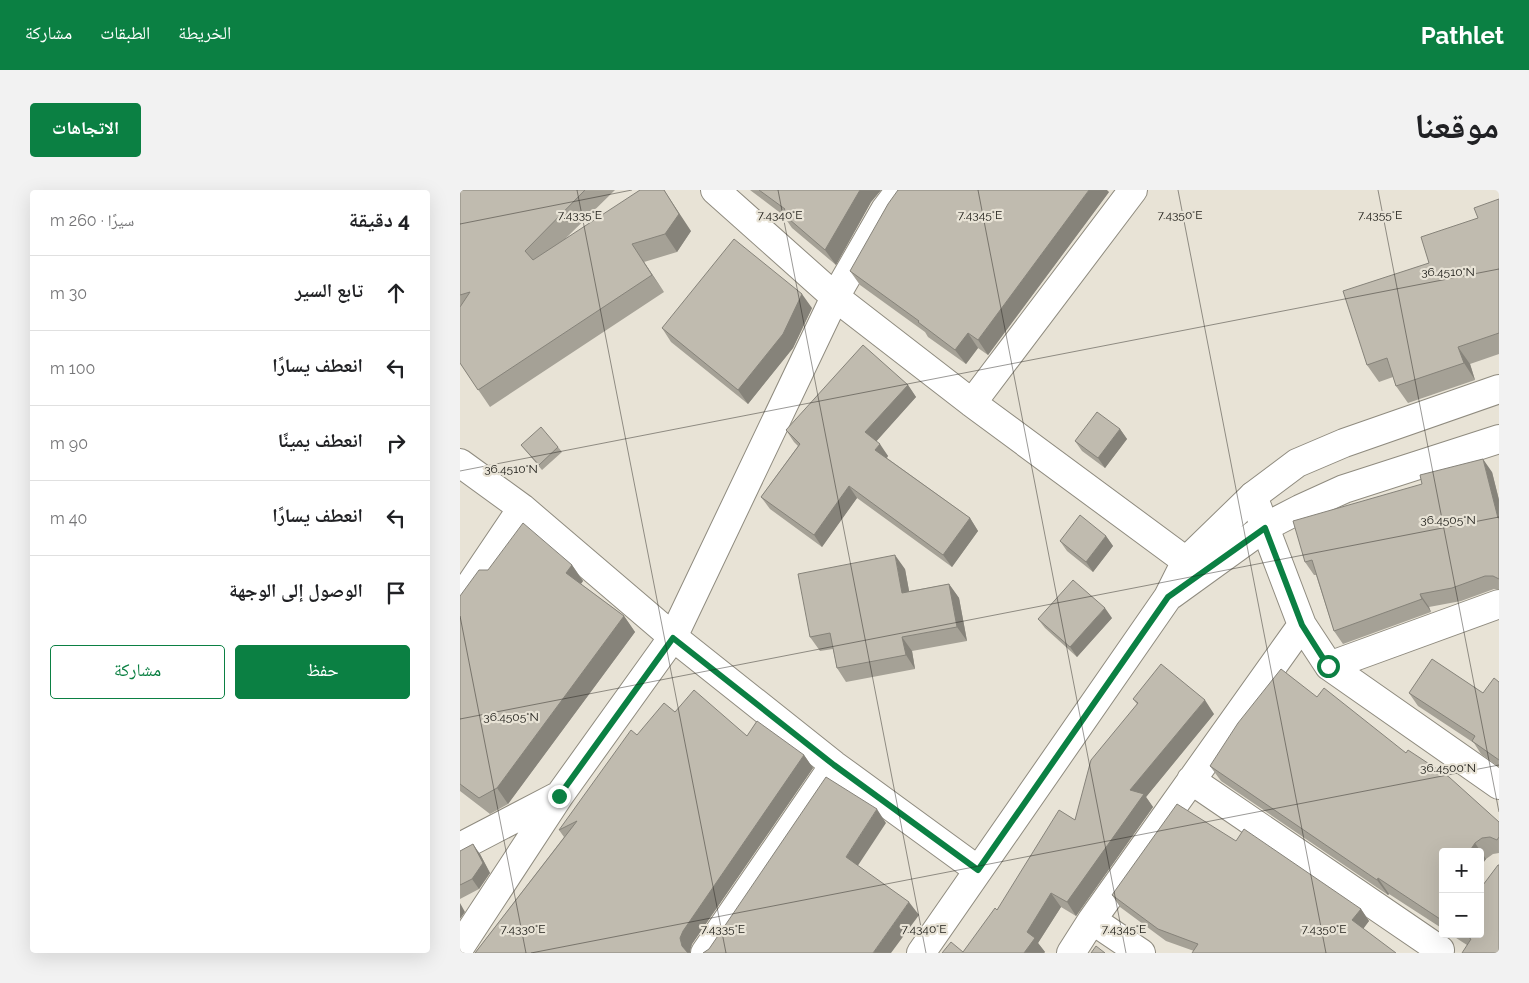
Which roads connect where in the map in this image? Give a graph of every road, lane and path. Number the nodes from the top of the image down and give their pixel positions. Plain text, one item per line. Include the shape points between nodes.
1 (715, 190) edge
2 (900, 190) edge
3 (1133, 190) edge
4 (835, 297) junction
5 (1499, 389) edge
6 (972, 404) junction
7 (1499, 439) edge
8 (460, 463) edge
9 (1253, 496) junction
10 (522, 508) junction
11 (1265, 528) junction
12 (1186, 560) junction
13 (1168, 597) junction
14 (460, 600) edge
15 (1499, 604) edge
16 (1302, 625) junction
17 (673, 638) junction
18 (1328, 666) junction
19 (834, 765) junction
20 (1191, 780) junction
21 (1499, 785) edge
22 (559, 796) junction
23 (460, 847) edge
24 (978, 870) junction
25 (1092, 920) junction
26 (1443, 946) edge
27 (460, 947) edge
28 (705, 953) edge
29 (921, 953) edge
30 (1071, 953) edge
31 (1141, 953) edge

1 - 4 street
2 - 4 street
3 - 6 street
4 - 6 street
4 - 17 street
5 - 9 street via 1344,443 1297,463
6 - 12 street
7 - 11 street via 1344,489
8 - 10 street
9 - 11 street
9 - 12 street
10 - 14 street
10 - 17 street
11 - 13 street
11 - 16 street
12 - 13 street
13 - 24 street
15 - 18 street
16 - 18 street
16 - 20 street
17 - 19 street
17 - 22 street
18 - 21 street
19 - 24 street
19 - 28 street
20 - 25 street
20 - 26 street
22 - 23 street
22 - 27 street
24 - 29 street
25 - 30 street
25 - 31 street

